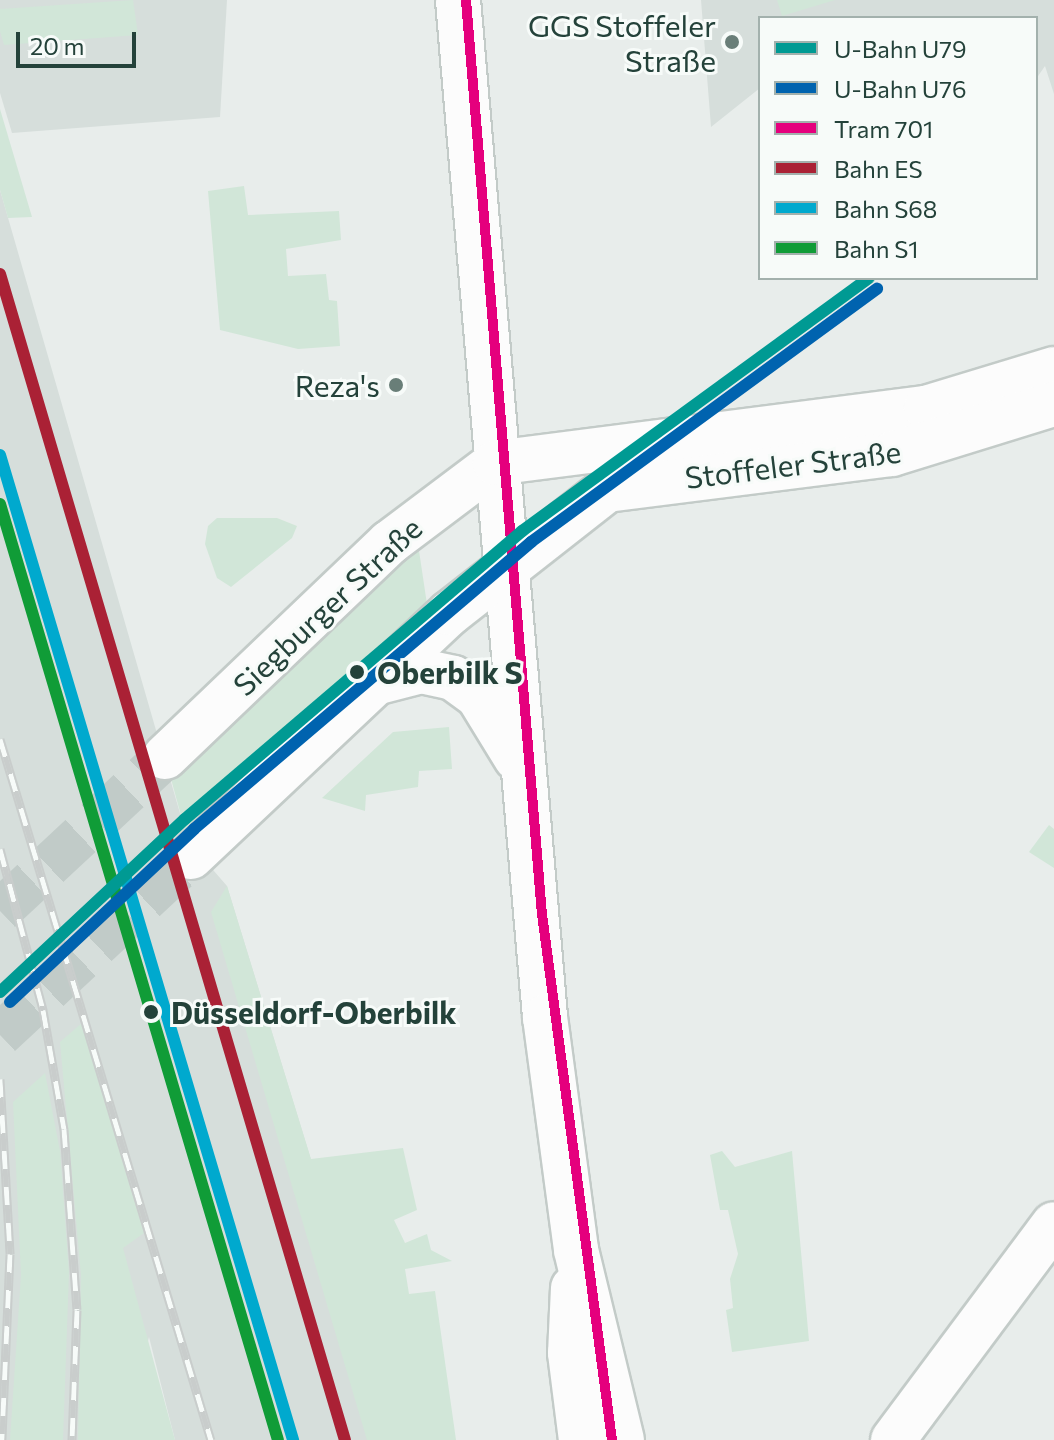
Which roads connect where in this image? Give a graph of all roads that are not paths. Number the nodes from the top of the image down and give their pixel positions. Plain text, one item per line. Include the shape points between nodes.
1 (458, 0) edge
2 (1054, 369) edge
3 (1054, 404) edge
4 (495, 463) junction
5 (504, 567) junction
6 (375, 683) junction
7 (165, 757) tunnel mouth
8 (521, 768) junction
9 (191, 857) tunnel mouth
10 (1054, 1224) edge
11 (576, 1250) junction
12 (581, 1440) edge
13 (622, 1440) edge
14 (893, 1440) edge

1 - 4 main road
2 - 4 main road, Stoffeler Straße via 926,408
3 - 5 main road, Stoffeler Straße via 892,454 607,490
4 - 5 main road
4 - 7 main road, Siegburger Straße via 389,543
5 - 6 main road
5 - 8 main road
6 - 8 main road via 430,671 462,682 501,726
6 - 9 main road
8 - 11 main road via 542,993
10 - 14 main road
11 - 12 main road via 570,1353
11 - 13 main road

